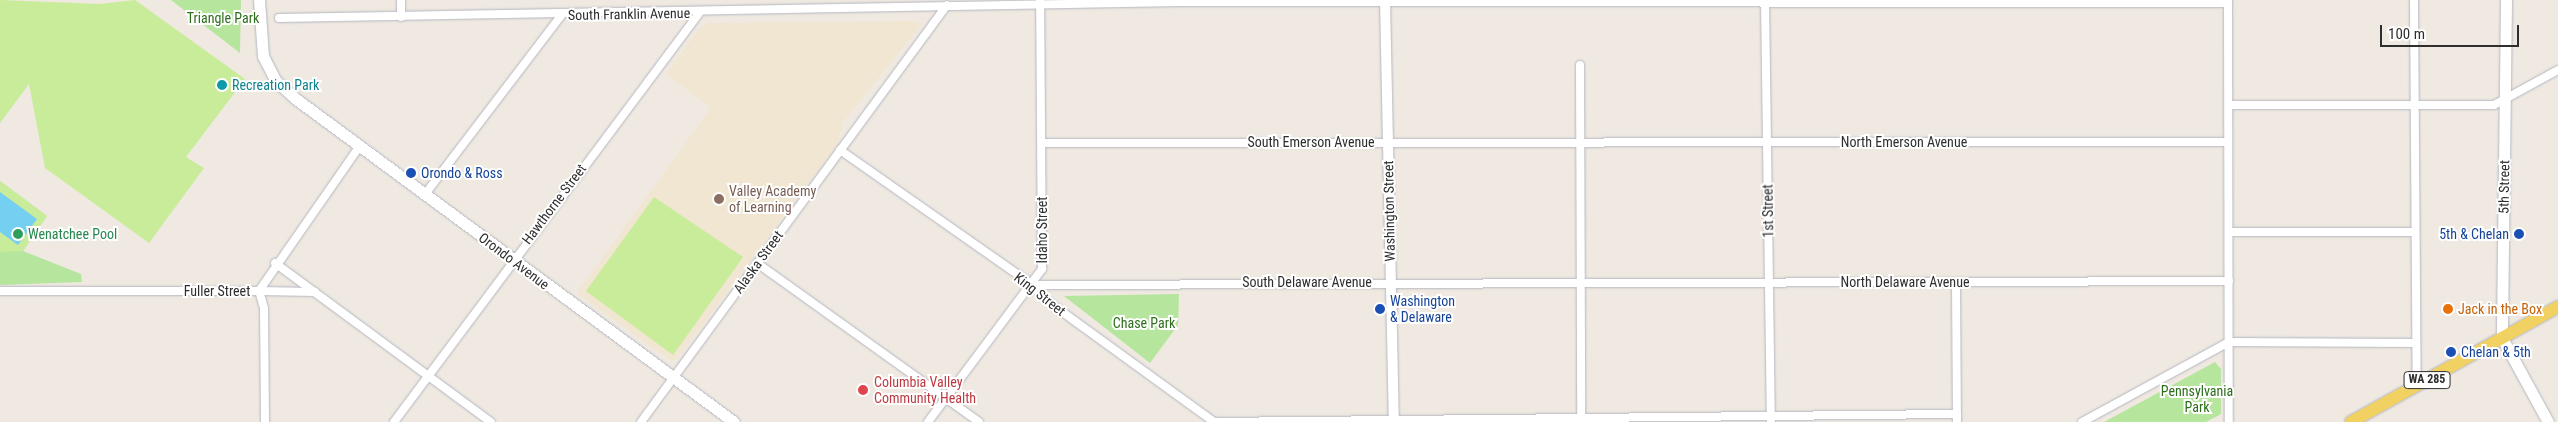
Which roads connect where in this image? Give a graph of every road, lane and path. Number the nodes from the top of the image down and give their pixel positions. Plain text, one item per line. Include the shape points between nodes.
1 (259, 0) edge
2 (401, 0) edge
3 (1385, 0) edge
4 (1580, 0) edge
5 (2414, 0) edge
6 (2506, 0) edge
7 (1180, 1) edge
8 (1764, 1) edge
9 (1040, 2) edge
10 (2228, 2) edge
11 (893, 3) edge
12 (947, 5) junction
13 (700, 12) junction
14 (561, 16) junction
15 (401, 17) junction
16 (279, 18) dead end
17 (1580, 65) dead end
18 (2558, 70) edge
19 (2506, 99) junction
20 (2229, 105) junction
21 (2413, 105) junction
22 (1388, 141) junction
23 (1579, 141) junction
24 (1766, 142) junction
25 (2228, 142) junction
26 (1042, 143) junction
27 (360, 147) junction
28 (840, 150) junction
29 (426, 193) junction
30 (2229, 232) junction
31 (2414, 232) junction
32 (512, 260) junction
33 (274, 263) junction
34 (757, 263) junction
35 (2229, 281) junction
36 (1391, 282) junction
37 (1581, 282) junction
38 (1769, 282) junction
39 (1956, 282) junction
40 (1033, 285) junction
41 (259, 291) junction
42 (0, 292) edge
43 (316, 292) junction
44 (2558, 307) edge
45 (2502, 338) junction
46 (2229, 342) junction
47 (2414, 343) junction
48 (428, 375) junction
49 (674, 377) junction
50 (2416, 385) junction
51 (946, 397) junction
52 (1957, 418) edge
53 (1771, 419) edge
54 (1394, 421) edge
55 (1581, 421) edge
56 (265, 422) edge
57 (394, 422) edge
58 (491, 422) edge
59 (641, 422) edge
60 (734, 422) edge
61 (928, 422) edge
62 (979, 422) edge
63 (1214, 422) edge
64 (2082, 422) edge
65 (2229, 422) edge
66 (2351, 422) edge
67 (2548, 422) edge

1 - 27 main road, Orondo Avenue via 263,56 276,81
2 - 15 street
3 - 4 street, South Franklin Avenue
3 - 7 street, South Franklin Avenue
3 - 22 street, Washington Street
4 - 8 street, South Franklin Avenue
5 - 21 street
6 - 19 main road, 5th Street
7 - 9 street, South Franklin Avenue
8 - 10 street, South Franklin Avenue
8 - 24 street, 1st Street
9 - 12 street, South Franklin Avenue
9 - 26 street, Idaho Street
10 - 20 street
11 - 12 street, South Franklin Avenue
11 - 13 street, South Franklin Avenue
12 - 28 street, Alaska Street
13 - 14 street, South Franklin Avenue
13 - 32 street, Hawthorne Street
14 - 15 street, South Franklin Avenue
14 - 29 street
15 - 16 street, South Franklin Avenue
17 - 23 street
18 - 19 street
19 - 21 street via 2494,105
19 - 45 main road, 5th Street
20 - 21 street
20 - 25 street
21 - 31 street
22 - 23 street, South Emerson Avenue
22 - 26 street, South Emerson Avenue
22 - 36 street, Washington Street
23 - 24 street, North Emerson Avenue
23 - 37 street
24 - 25 street, North Emerson Avenue
24 - 38 street, 1st Street
25 - 30 street
26 - 40 street, Idaho Street via 1042,269
27 - 29 main road, Orondo Avenue
27 - 33 street, Fuller Street
28 - 34 street, Alaska Street
28 - 40 street, King Street
29 - 32 main road, Orondo Avenue
30 - 31 street
30 - 35 street
31 - 47 street
32 - 48 street, Hawthorne Street
32 - 49 main road, Orondo Avenue
33 - 41 street, Fuller Street
33 - 43 street
34 - 49 street, Alaska Street
34 - 51 street
35 - 39 street, North Delaware Avenue
35 - 46 street
36 - 37 street, South Delaware Avenue
36 - 40 street, South Delaware Avenue
36 - 54 street, Washington Street
37 - 38 street, North Delaware Avenue
37 - 55 street
38 - 39 street, North Delaware Avenue
38 - 53 street, 1st Street
39 - 52 street
40 - 51 street, Idaho Street
40 - 63 street, King Street via 1046,300
41 - 42 street, Fuller Street
41 - 43 street
41 - 56 street via 264,302
43 - 48 street
44 - 45 main road, WA 285
45 - 50 main road, WA 285
45 - 67 main road, 5th Street
46 - 47 street
46 - 64 street
46 - 65 street
47 - 50 street
48 - 57 street, Hawthorne Street
48 - 58 street
49 - 59 street, Alaska Street
49 - 60 main road, Orondo Avenue
50 - 66 main road, WA 285
51 - 61 street, Idaho Street
51 - 62 street
52 - 53 street
53 - 55 street
54 - 55 street
54 - 63 street

